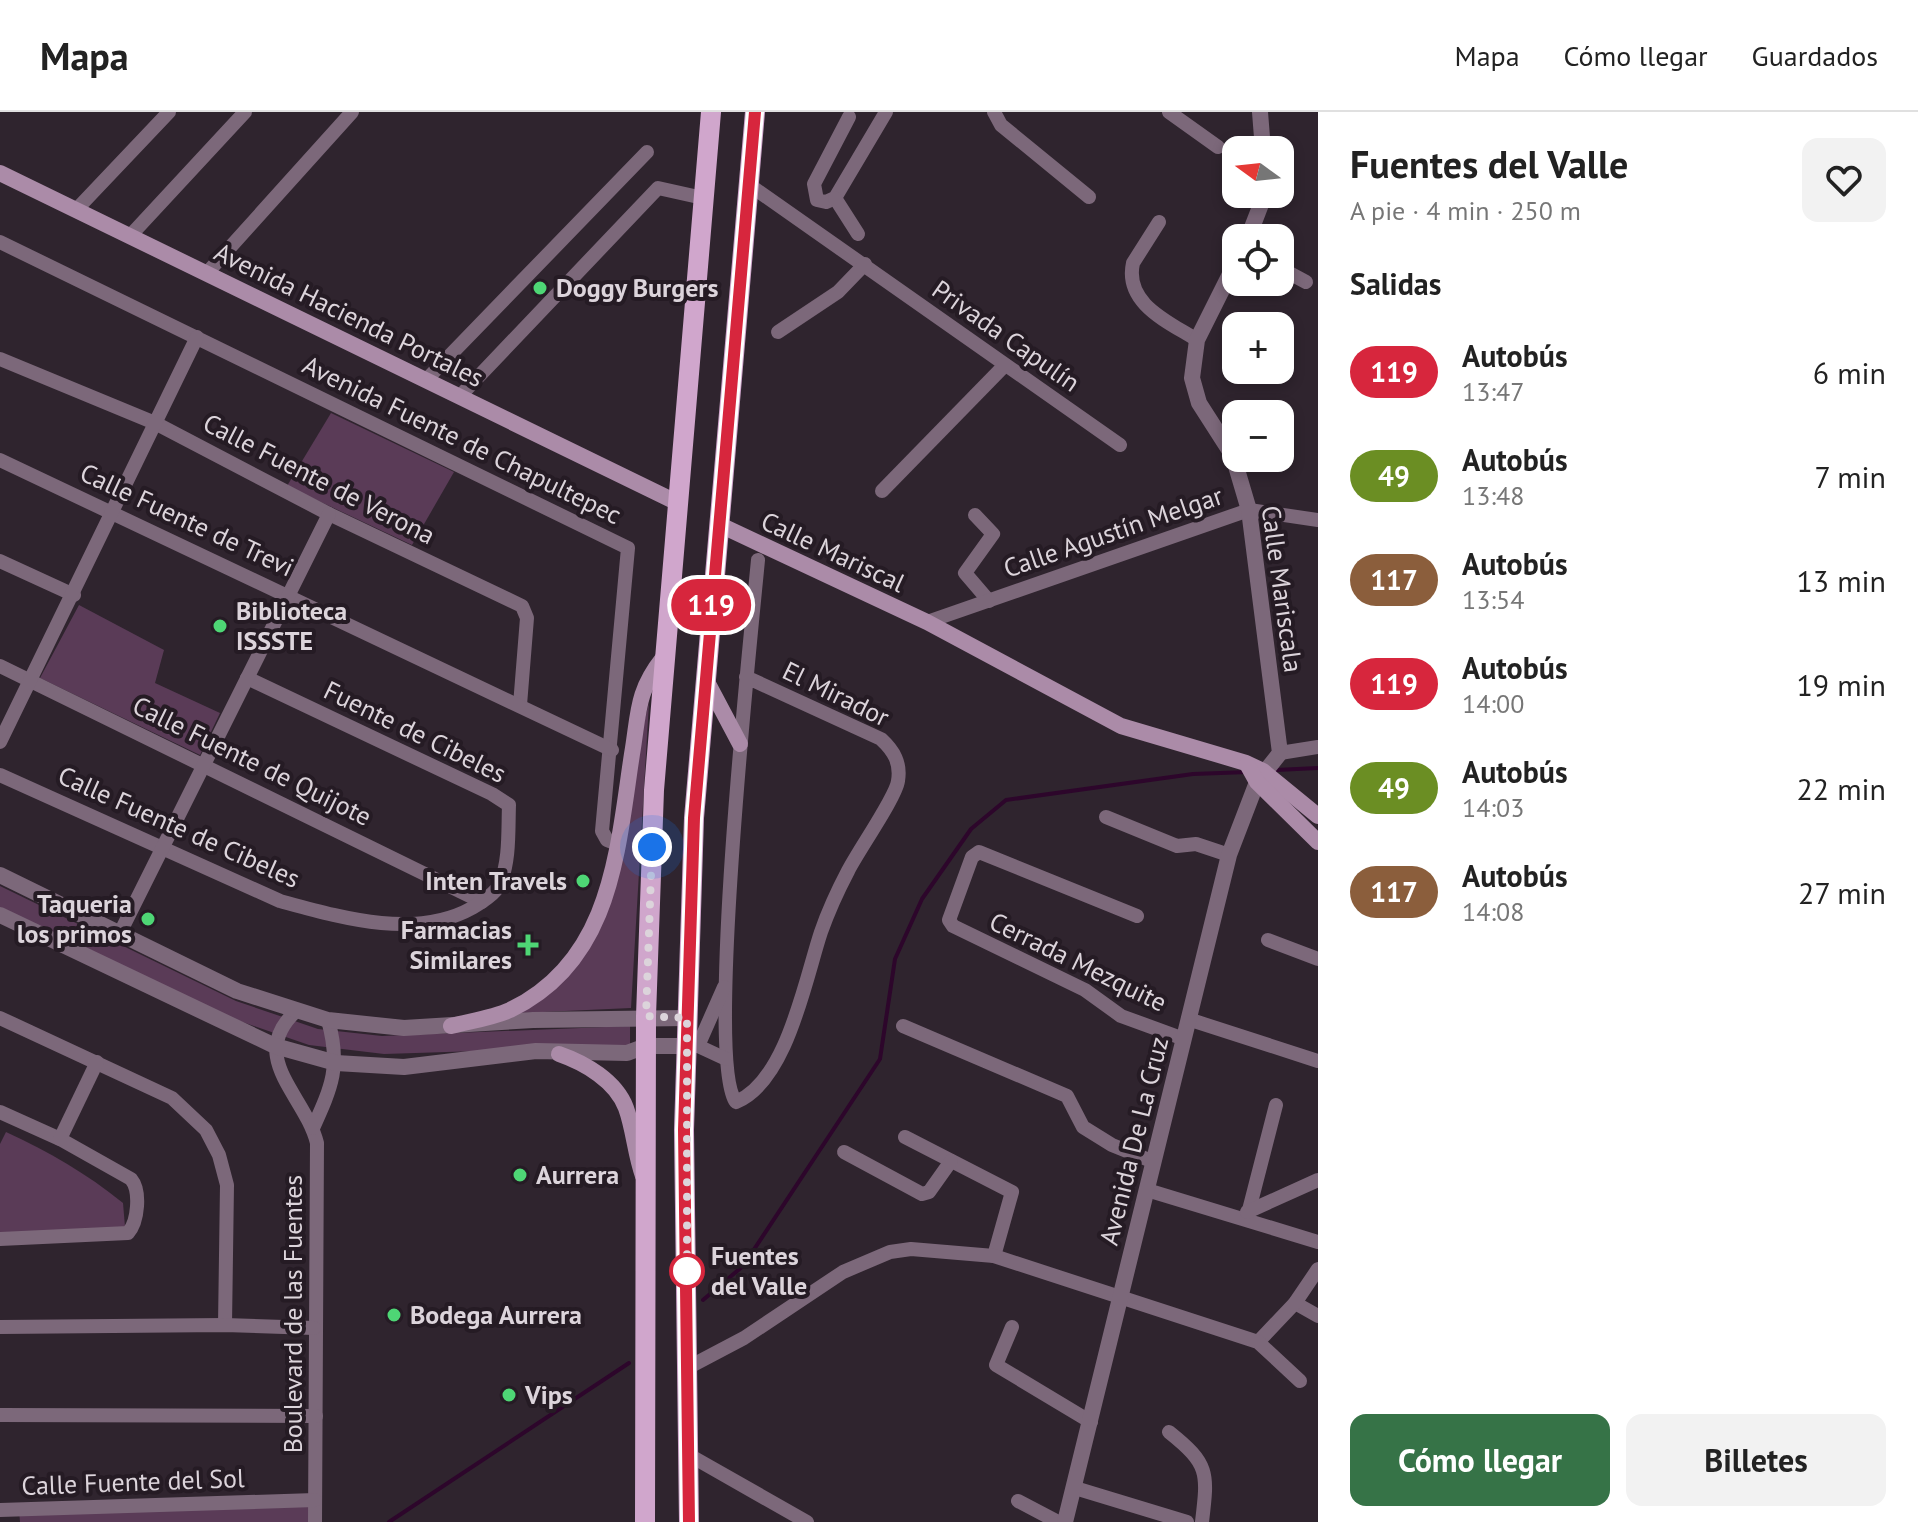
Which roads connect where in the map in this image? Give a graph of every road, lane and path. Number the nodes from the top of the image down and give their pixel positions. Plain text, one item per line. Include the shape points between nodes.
1 (169, 112) edge
2 (245, 112) edge
3 (352, 112) edge
4 (711, 112) edge
5 (755, 112) edge
6 (886, 112) edge
7 (994, 112) edge
8 (1169, 112) edge
9 (1260, 112) edge
10 (849, 117) dead end
11 (1262, 136) edge
12 (1218, 147) dead end
13 (647, 152) dead end
14 (0, 173) edge
15 (748, 184) junction
16 (1089, 197) dead end
17 (703, 198) junction
18 (835, 198) junction
19 (76, 210) junction
20 (1159, 222) dead end
21 (858, 234) dead end
22 (130, 236) junction
23 (0, 242) edge
24 (865, 264) junction
25 (207, 273) junction
26 (1294, 276) edge
27 (1306, 282) dead end
28 (1222, 290) edge
29 (778, 332) dead end
30 (197, 337) junction
31 (1197, 340) junction
32 (0, 359) edge
33 (1005, 365) junction
34 (427, 379) junction
35 (461, 395) junction
36 (155, 423) junction
37 (1120, 445) dead end
38 (0, 460) edge
39 (882, 491) dead end
40 (676, 502) junction
41 (1249, 510) junction
42 (115, 512) junction
43 (329, 514) junction
44 (975, 515) dead end
45 (1318, 520) edge
46 (718, 524) junction
47 (758, 560) dead end
48 (0, 561) edge
49 (74, 595) junction
50 (291, 596) junction
51 (989, 601) junction
52 (927, 622) junction
53 (663, 658) junction
54 (0, 666) edge
55 (705, 677) junction
56 (746, 677) junction
57 (247, 678) junction
58 (31, 679) junction
59 (520, 705) junction
60 (0, 742) edge
61 (740, 744) junction
62 (1318, 747) edge
63 (612, 750) junction
64 (1280, 753) junction
65 (207, 765) junction
66 (0, 775) edge
67 (1260, 776) junction
68 (1318, 816) edge
69 (1106, 817) dead end
70 (1318, 842) edge
71 (617, 844) junction
72 (162, 848) junction
73 (1229, 855) junction
74 (0, 875) edge
75 (482, 902) junction
76 (0, 915) edge
77 (1137, 916) dead end
78 (120, 933) junction
79 (1268, 940) dead end
80 (1318, 959) edge
81 (726, 981) junction
82 (295, 1012) junction
83 (646, 1016) junction
84 (0, 1018) edge
85 (687, 1018) junction
86 (1188, 1019) junction
87 (328, 1020) junction
88 (451, 1026) junction
89 (903, 1026) dead end
90 (1184, 1039) junction
91 (275, 1046) junction
92 (646, 1046) junction
93 (692, 1046) junction
94 (559, 1054) junction
95 (726, 1059) junction
96 (1318, 1061) edge
97 (97, 1062) junction
98 (336, 1063) junction
99 (1276, 1105) dead end
100 (0, 1112) edge
101 (313, 1128) junction
102 (905, 1137) dead end
103 (60, 1139) junction
104 (844, 1152) dead end
105 (951, 1161) junction
106 (1154, 1162) junction
107 (644, 1178) junction
108 (1318, 1180) edge
109 (1147, 1190) junction
110 (1245, 1214) junction
111 (0, 1239) edge
112 (1318, 1242) edge
113 (994, 1256) junction
114 (1318, 1269) edge
115 (1121, 1296) junction
116 (1295, 1303) junction
117 (1318, 1316) edge
118 (225, 1325) junction
119 (0, 1327) edge
120 (1012, 1327) dead end
121 (314, 1328) junction
122 (1258, 1342) junction
123 (689, 1367) junction
124 (1300, 1381) dead end
125 (0, 1415) edge
126 (316, 1416) junction
127 (1091, 1422) junction
128 (1169, 1432) dead end
129 (689, 1455) junction
130 (1075, 1488) junction
131 (315, 1500) junction
132 (1018, 1501) dead end
133 (0, 1510) edge
134 (1140, 1515) edge
135 (30, 1516) edge
136 (315, 1522) edge
137 (645, 1522) edge
138 (689, 1522) edge
139 (807, 1522) edge
140 (1058, 1522) edge
141 (1065, 1522) edge
142 (1187, 1522) edge
143 (1202, 1522) edge

1 - 19 street
2 - 22 street
3 - 25 street
4 - 17 main road
5 - 15 main road
6 - 18 street
7 - 16 street via 1001,125
8 - 12 street
9 - 11 street
10 - 18 street via 814,184 817,200
13 - 34 street
14 - 19 main road, Avenida Hacienda Portales
15 - 24 street, Privada Capulín
15 - 46 main road
17 - 35 street via 658,188
17 - 40 main road
18 - 21 street
19 - 22 main road, Avenida Hacienda Portales
20 - 31 street via 1133,263 1138,298
22 - 25 main road, Avenida Hacienda Portales
23 - 30 street, Avenida Fuente de Chapultepec
24 - 29 street via 838,292
24 - 33 street, Privada Capulín
25 - 34 main road, Avenida Hacienda Portales
26 - 27 street
28 - 31 street, Calle Mariscala
30 - 36 street
30 - 63 street, Avenida Fuente de Chapultepec via 628,548
31 - 41 street, Calle Mariscala via 1192,378 1199,403 1233,456
32 - 36 street, Calle Fuente de Verona
33 - 37 street, Privada Capulín
33 - 39 street
34 - 35 main road, Avenida Hacienda Portales
35 - 40 main road, Avenida Hacienda Portales
36 - 42 street
36 - 43 street, Calle Fuente de Verona
38 - 42 street, Calle Fuente de Trevi
40 - 53 main road
41 - 45 street, Calle Agustín Melgar
41 - 51 street, Calle Agustín Melgar
41 - 64 street, Calle Mariscala
42 - 49 street
42 - 50 street, Calle Fuente de Trevi
43 - 50 street
43 - 59 street, Calle Fuente de Verona via 522,606 527,618
44 - 51 street via 993,534 965,573
46 - 52 main road, Calle Mariscal
46 - 55 main road
47 - 56 street
48 - 49 street
49 - 58 street
50 - 57 street
50 - 59 street, Calle Fuente de Trevi
51 - 52 street, Calle Agustín Melgar
52 - 67 main road via 1121,726 1246,763
53 - 71 main road via 647,678 636,708
53 - 83 main road
54 - 58 street, Calle Fuente de Quijote
55 - 61 main road
55 - 85 main road
56 - 61 street, El Mirador
56 - 95 street, El Mirador via 881,739 899,765 898,784 822,929 791,1027 763,1081 736,1102 730,1094
57 - 65 street
57 - 75 street, Fuente de Cibeles via 509,805 506,866 498,888
58 - 60 street
58 - 65 street, Calle Fuente de Quijote
59 - 63 street, Calle Fuente de Trevi
61 - 81 street, El Mirador
62 - 64 street
63 - 71 street, Avenida Fuente de Chapultepec via 602,831
64 - 67 street
65 - 72 street
65 - 75 street, Calle Fuente de Quijote
66 - 72 street, Calle Fuente de Cibeles
67 - 68 main road
67 - 70 main road
67 - 73 street, Avenida De La Cruz
69 - 73 street via 1177,846 1196,844
71 - 88 main road via 606,902 567,965 543,989 507,1011
72 - 75 street, Calle Fuente de Cibeles via 280,901 356,920 449,919
72 - 78 street
73 - 86 street, Avenida De La Cruz
74 - 78 street
76 - 91 street
77 - 90 street, Cerrada Mezquite via 979,852 972,857 949,913 953,926 1085,990 1121,1016
78 - 82 street via 237,991
79 - 80 street
81 - 93 street
81 - 95 street, El Mirador
82 - 87 street
82 - 91 street
83 - 85 street
83 - 88 street
83 - 92 main road
84 - 97 street
85 - 93 main road
86 - 90 street, Avenida De La Cruz
86 - 96 street
87 - 88 street
87 - 98 street
89 - 106 street via 1067,1096 1083,1127
90 - 106 street, Avenida De La Cruz
91 - 98 street
91 - 101 street, Boulevard de las Fuentes via 279,1069
92 - 93 street
92 - 94 street via 627,1053
92 - 107 main road
93 - 95 street
93 - 123 main road
94 - 98 street via 536,1051 404,1067
94 - 107 main road via 598,1074 626,1107
97 - 103 street
97 - 118 street via 172,1098 206,1130 219,1155 230,1214
98 - 101 street
99 - 110 street
100 - 103 street
101 - 121 street, Boulevard de las Fuentes via 318,1157
102 - 105 street
103 - 111 street via 136,1185 134,1227 128,1233
104 - 105 street via 926,1194
105 - 113 street via 1012,1192
106 - 109 street, Avenida De La Cruz
107 - 137 main road
108 - 110 street
109 - 110 street
109 - 115 street, Avenida De La Cruz
110 - 112 street
113 - 115 street
113 - 123 street via 890,1252 843,1272 744,1338
114 - 116 street
115 - 122 street
115 - 127 street, Avenida De La Cruz
116 - 117 street
116 - 122 street
118 - 119 street
118 - 121 street
120 - 127 street via 998,1369
121 - 126 street, Boulevard de las Fuentes
122 - 124 street
123 - 129 main road
125 - 126 street
126 - 131 street, Boulevard de las Fuentes
127 - 130 street, Avenida De La Cruz
128 - 143 street via 1198,1455 1204,1470
129 - 138 main road
129 - 139 street
130 - 134 street
130 - 141 street, Avenida De La Cruz
131 - 135 street, Calle Fuente del Sol
131 - 136 street, Boulevard de las Fuentes
132 - 140 street
133 - 135 street, Calle Fuente del Sol
134 - 142 street

